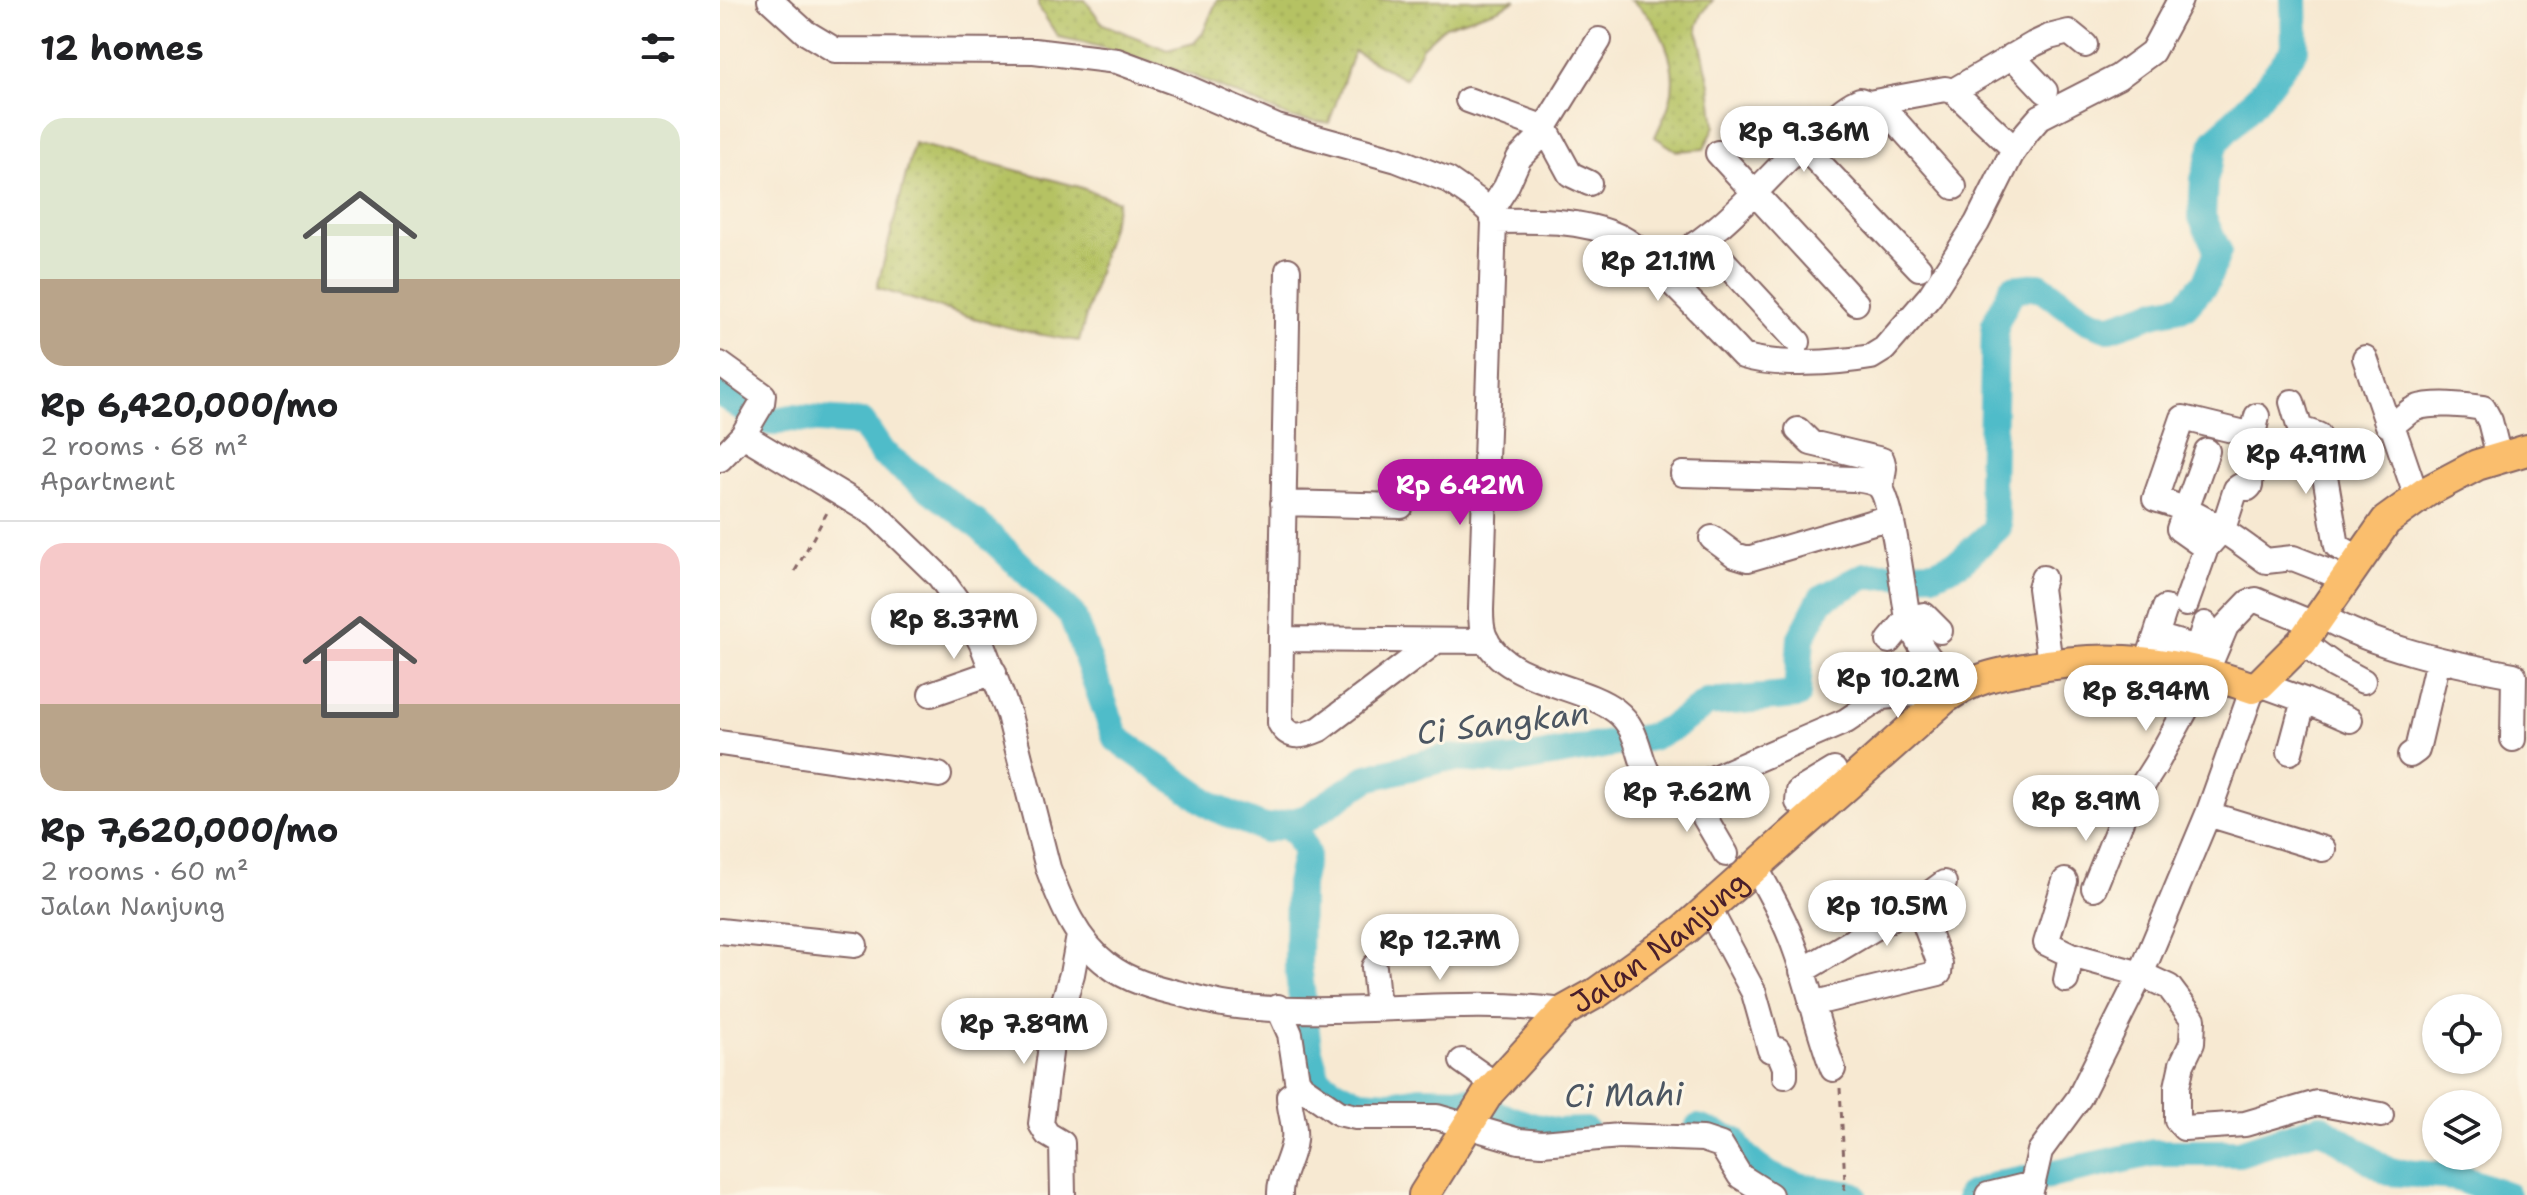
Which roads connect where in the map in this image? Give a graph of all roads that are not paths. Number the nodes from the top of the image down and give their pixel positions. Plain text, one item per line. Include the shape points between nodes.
1 (770, 0) edge
2 (2180, 0) edge
3 (1599, 40) dead end
4 (2085, 45) dead end
5 (2012, 56) junction
6 (1953, 91) junction
7 (2045, 91) dead end
8 (1468, 100) dead end
9 (1869, 103) junction
10 (1545, 128) junction
11 (2008, 143) dead end
12 (1801, 144) junction
13 (1718, 153) dead end
14 (1589, 183) dead end
15 (1954, 187) dead end
16 (1752, 193) junction
17 (1492, 217) junction
18 (1704, 240) junction
19 (1655, 265) junction
20 (1919, 268) dead end
21 (1288, 270) dead end
22 (1856, 303) dead end
23 (1798, 342) dead end
24 (2365, 358) dead end
25 (720, 364) edge
26 (2292, 402) dead end
27 (748, 425) junction
28 (2392, 425) junction
29 (1798, 430) dead end
30 (2207, 451) dead end
31 (2513, 453) edge
32 (720, 459) edge
33 (1683, 474) dead end
34 (1881, 488) junction
35 (2417, 498) junction
36 (1283, 503) junction
37 (1401, 506) dead end
38 (2185, 508) junction
39 (1890, 517) junction
40 (2223, 529) junction
41 (1712, 538) dead end
42 (2206, 548) junction
43 (2351, 568) junction
44 (2043, 578) dead end
45 (1906, 606) junction
46 (2205, 624) dead end
47 (2311, 627) junction
48 (1940, 631) dead end
49 (1281, 639) junction
50 (1487, 641) junction
51 (1889, 641) dead end
52 (1435, 642) junction
53 (2152, 649) junction
54 (2438, 660) junction
55 (2050, 664) junction
56 (994, 672) junction
57 (2206, 673) junction
58 (2363, 681) dead end
59 (2256, 686) junction
60 (1953, 693) junction
61 (931, 694) dead end
62 (2304, 700) junction
63 (2350, 720) dead end
64 (2513, 739) dead end
65 (720, 743) edge
66 (2290, 752) dead end
67 (2410, 755) dead end
68 (1834, 770) dead end
69 (939, 775) dead end
70 (1688, 789) junction
71 (2208, 814) junction
72 (1815, 815) junction
73 (2323, 849) dead end
74 (1726, 854) dead end
75 (1756, 868) junction
76 (2065, 881) dead end
77 (1944, 883) dead end
78 (2094, 888) dead end
79 (1917, 903) junction
80 (1708, 907) junction
81 (720, 931) edge
82 (1079, 936) junction
83 (855, 945) dead end
84 (2071, 955) junction
85 (1374, 967) dead end
86 (1802, 971) junction
87 (2141, 974) junction
88 (2066, 980) dead end
89 (1811, 1004) junction
90 (1378, 1008) junction
91 (1296, 1009) junction
92 (1564, 1011) junction
93 (1462, 1061) dead end
94 (1785, 1076) dead end
95 (1836, 1077) road end
96 (1302, 1087) junction
97 (1482, 1103) junction
98 (2381, 1115) dead end
99 (2032, 1187) edge
100 (1063, 1195) edge
101 (1280, 1195) edge
102 (1424, 1195) edge
103 (1770, 1195) edge
104 (1988, 1195) edge

1 - 17 street via 805,32 835,50 1034,51 1117,61 1277,127 1397,160 1448,180
2 - 19 street via 2152,52 2118,77 2040,117 2027,132 1930,296 1871,357 1778,363 1743,356
3 - 10 street
4 - 5 street via 2075,34 2062,33
5 - 6 street
5 - 7 street
6 - 9 street
6 - 11 street
8 - 10 street
9 - 12 street via 1855,102
9 - 15 street via 1888,113
10 - 14 street via 1570,174
10 - 17 street via 1519,158
12 - 16 street
12 - 20 street
13 - 16 street
16 - 18 street
16 - 22 street
17 - 19 street via 1593,227 1623,239
17 - 50 street via 1481,610
18 - 19 street
18 - 23 street
21 - 36 street
24 - 28 street via 2387,424
25 - 27 street via 763,395
26 - 43 street via 2300,429 2318,435 2337,546
27 - 32 street
27 - 56 street via 876,515 915,549 965,612
28 - 31 street via 2417,408 2483,408
28 - 35 street
29 - 34 street via 1811,443 1882,460
30 - 38 street
31 - 35 main road via 2477,465
33 - 34 street via 1854,479
34 - 39 street
35 - 43 main road via 2386,521
36 - 37 street
36 - 49 street
38 - 40 street
38 - 40 street via 2154,498 2183,418 2255,426 2250,486 2236,489
38 - 42 street via 2180,531
39 - 41 street via 1748,559
39 - 45 street
40 - 42 street
40 - 43 street via 2266,561 2293,558
42 - 53 street
43 - 47 main road
44 - 55 street
45 - 48 street
45 - 51 street
45 - 60 street via 1922,651
46 - 53 street via 2198,646
47 - 54 street via 2343,628
47 - 57 street via 2256,600 2249,602 2226,626
47 - 58 street via 2335,666
47 - 59 main road
49 - 52 street
49 - 52 street via 1280,723 1293,736 1320,729
50 - 52 street
50 - 70 street via 1516,668 1612,708 1625,719 1656,785
53 - 55 main road, Jalan Nanjung
53 - 57 main road, Jalan Nanjung
54 - 64 street via 2514,675
54 - 67 street via 2417,750
55 - 60 main road, Jalan Nanjung via 1985,676
56 - 61 street
56 - 82 street via 1048,868
57 - 59 main road, Jalan Nanjung
57 - 78 street via 2123,816
59 - 62 street
59 - 71 street
60 - 70 street via 1882,697 1846,721
60 - 72 main road, Jalan Nanjung
62 - 63 street
62 - 66 street
65 - 69 street
68 - 72 street via 1799,791 1798,802
70 - 74 street
71 - 73 street
71 - 87 street
72 - 75 main road, Jalan Nanjung
75 - 80 main road, Jalan Nanjung
75 - 86 street
76 - 84 street via 2046,943
77 - 79 street
79 - 86 street
79 - 89 street via 1939,973
80 - 92 main road, Jalan Nanjung via 1660,948
80 - 94 street via 1754,993 1770,1050 1778,1050
81 - 83 street
82 - 91 street via 1107,965 1146,984 1228,1005
82 - 100 street via 1051,1045 1041,1124 1062,1143
84 - 87 street
84 - 88 street
85 - 90 street
86 - 89 street
87 - 98 street via 2169,987 2193,1019 2192,1043 2177,1087 2177,1120 2184,1128 2245,1124 2317,1103
87 - 99 street via 2079,1098 2040,1151
89 - 95 street
90 - 91 street
90 - 92 street via 1509,1005
91 - 96 street via 1290,1034
92 - 97 main road, Jalan Nanjung
93 - 97 street
96 - 97 street via 1347,1115 1437,1117
96 - 101 street via 1289,1096 1294,1143
97 - 102 main road, Jalan Nanjung
97 - 103 street via 1519,1141 1703,1139 1721,1145 1740,1176
99 - 104 street

